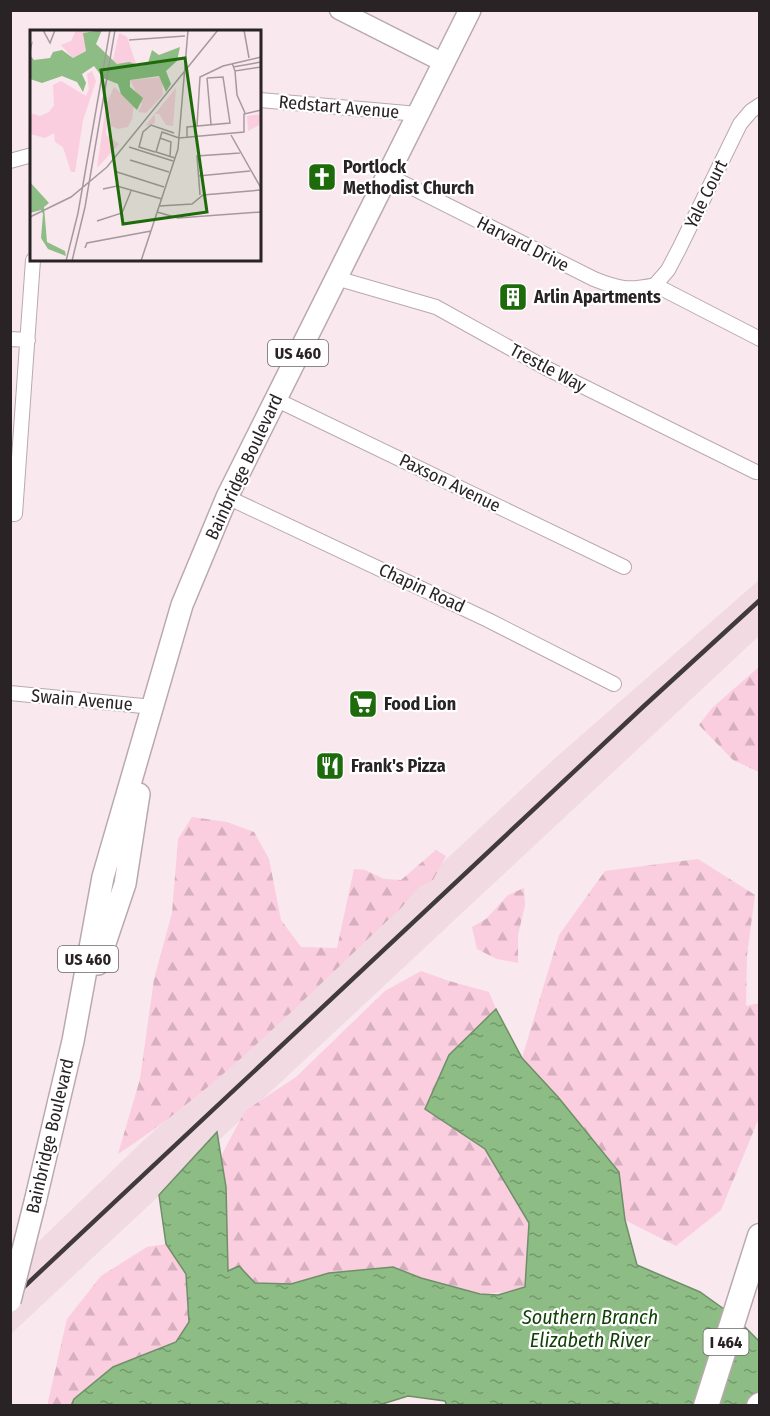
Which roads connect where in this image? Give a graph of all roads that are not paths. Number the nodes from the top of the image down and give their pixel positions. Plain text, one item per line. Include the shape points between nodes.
1 (339, 10) edge
2 (470, 10) edge
3 (444, 63) junction
4 (261, 100) edge
5 (759, 105) edge
6 (418, 114) junction
7 (30, 156) edge
8 (10, 161) edge
9 (387, 175) junction
10 (33, 261) edge
11 (336, 278) junction
12 (655, 285) junction
13 (10, 339) edge
14 (759, 339) edge
15 (28, 340) junction
16 (275, 399) junction
17 (756, 472) dead end
18 (227, 497) junction
19 (13, 514) edge
20 (624, 567) dead end
21 (614, 684) dead end
22 (10, 693) edge
23 (153, 707) junction
24 (759, 1236) edge
25 (10, 1301) edge
26 (706, 1406) edge

1 - 3 street
2 - 3 main road, Bainbridge Boulevard / US 460
3 - 6 main road, Bainbridge Boulevard / US 460
4 - 6 street, Redstart Avenue
5 - 12 street, Yale Court via 740,124 668,270
6 - 9 main road, Bainbridge Boulevard / US 460
7 - 8 street
9 - 11 main road, Bainbridge Boulevard / US 460
9 - 12 street, Harvard Drive via 594,279 616,288 636,290
10 - 15 street
11 - 16 main road, Bainbridge Boulevard / US 460
11 - 17 street, Trestle Way via 436,307 546,368
12 - 14 street
13 - 15 street
15 - 19 street
16 - 18 main road, Bainbridge Boulevard / US 460
16 - 20 street, Paxson Avenue
18 - 21 street, Chapin Road via 468,610
18 - 23 main road, Bainbridge Boulevard / US 460 via 182,605
22 - 23 street, Swain Avenue
23 - 25 main road, Bainbridge Boulevard / US 460, bridge via 103,877 73,1041
24 - 26 highway, I 464

